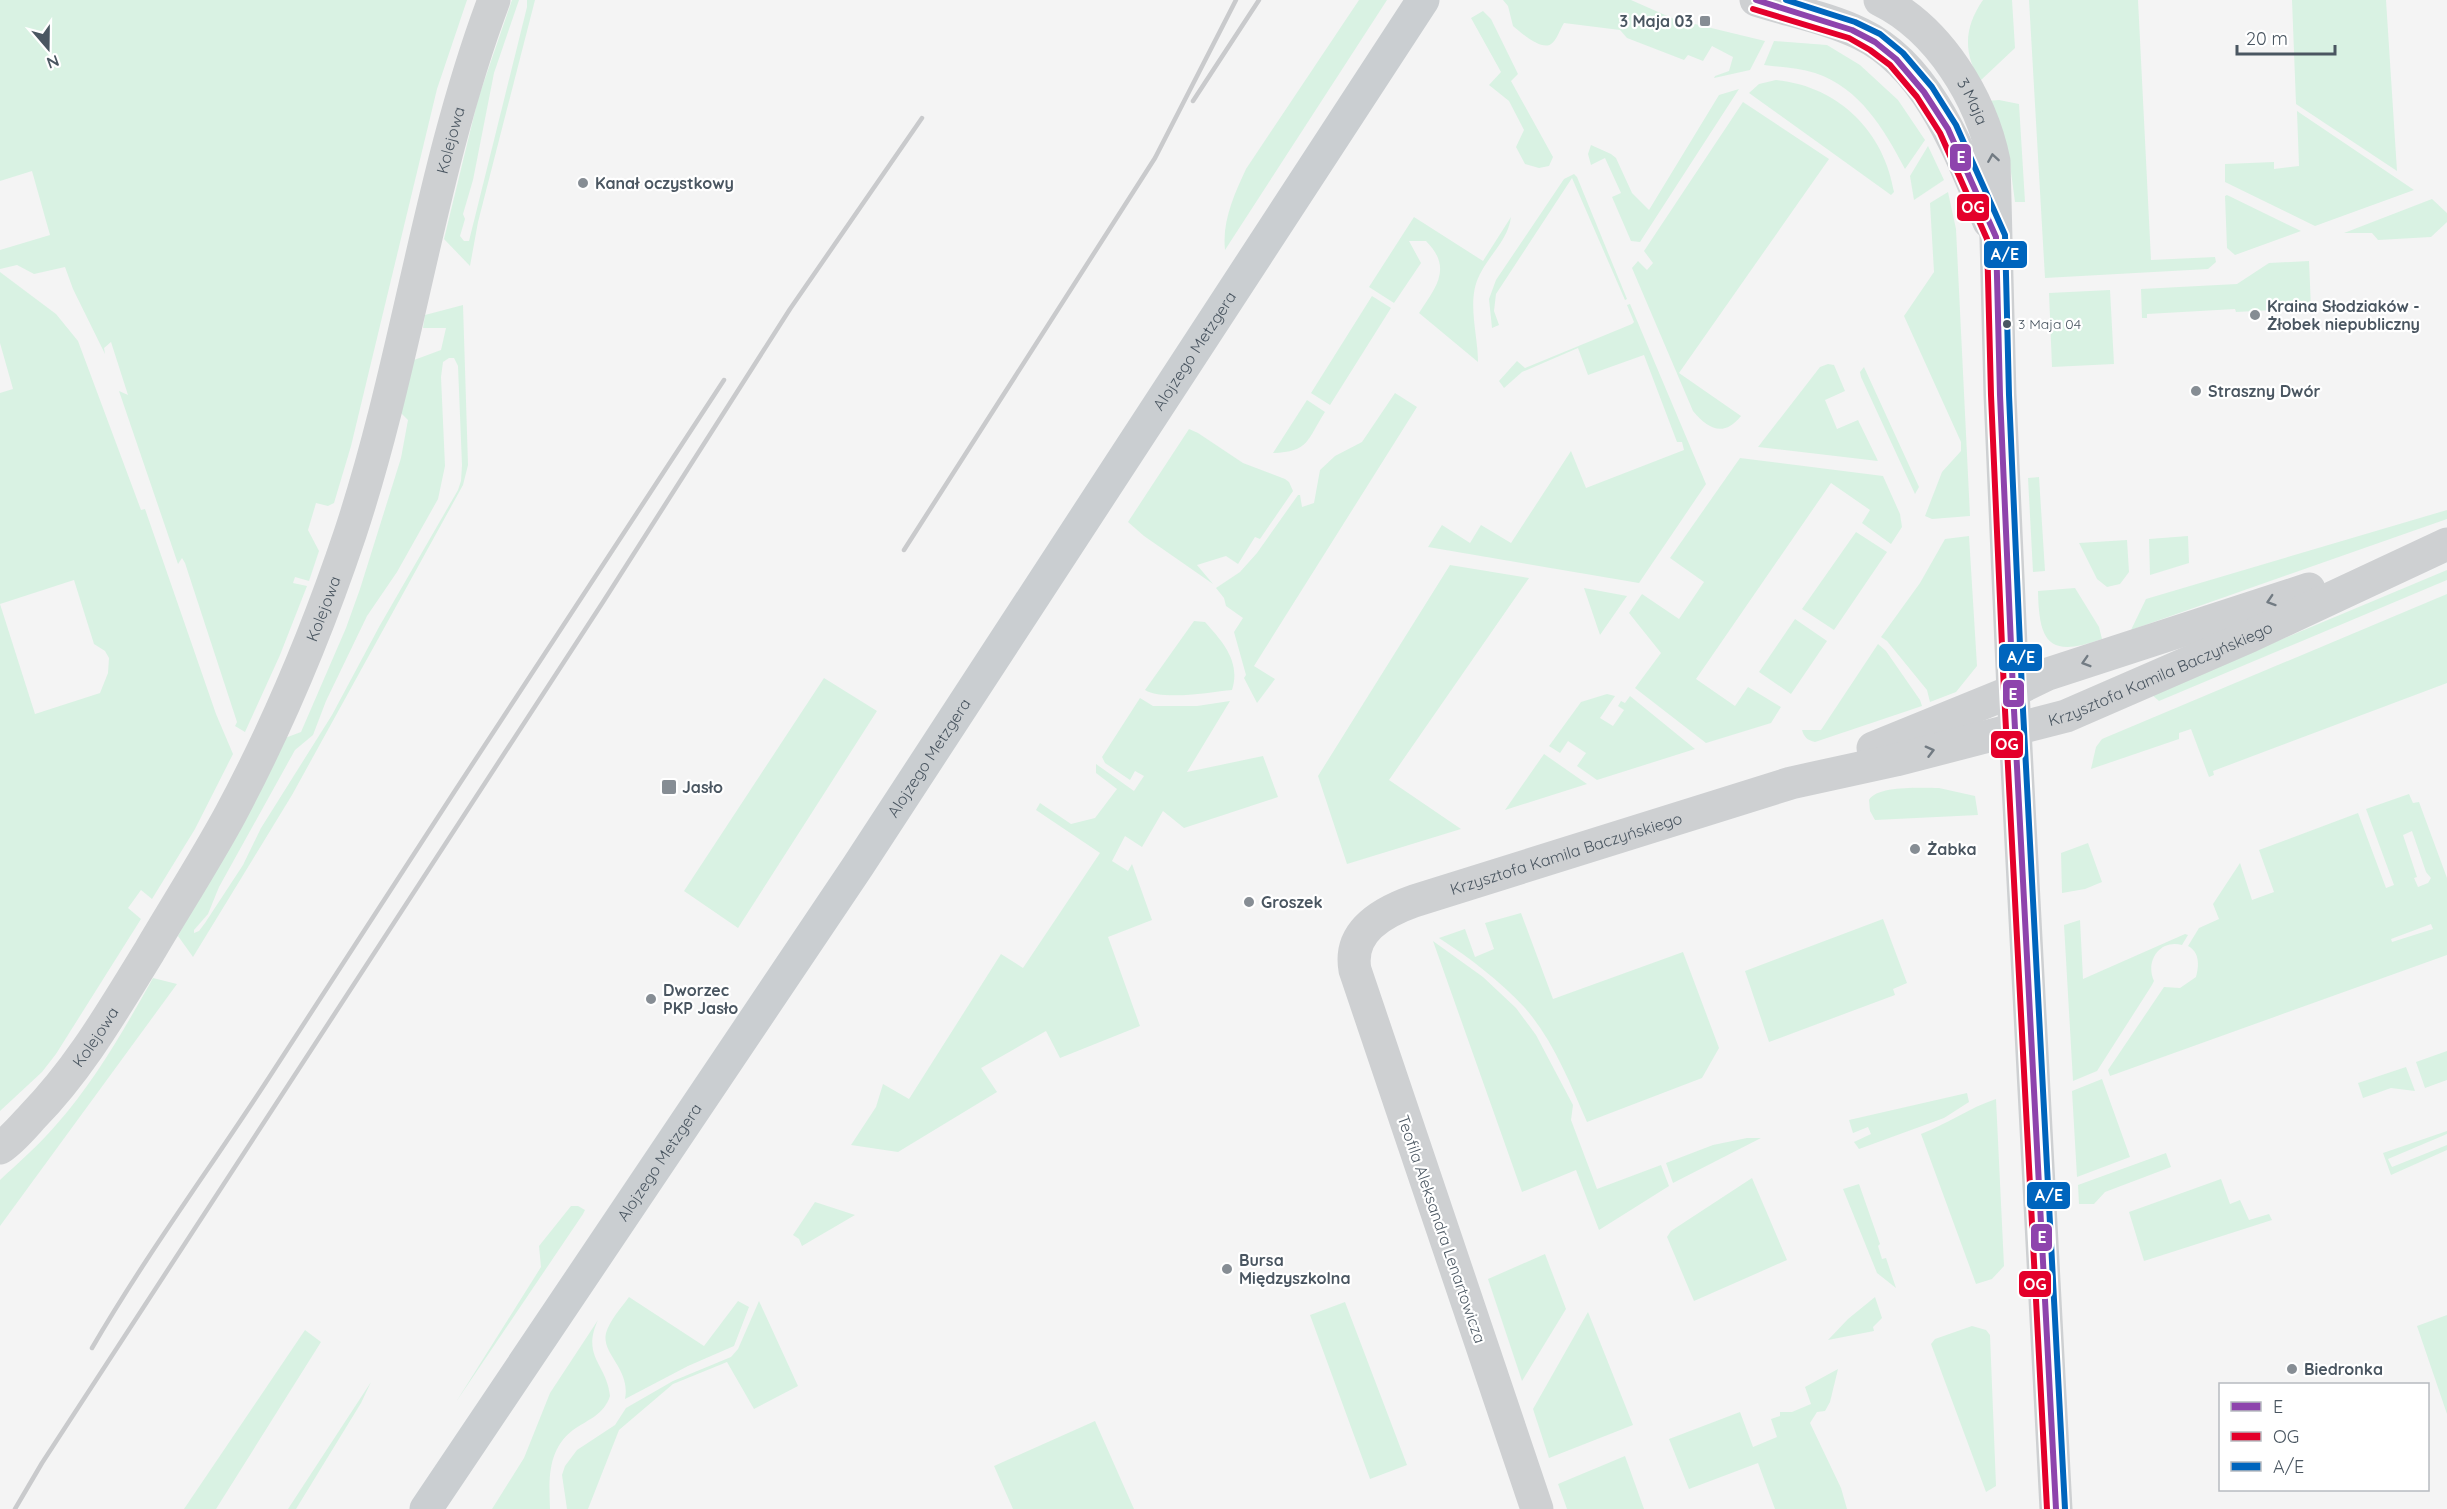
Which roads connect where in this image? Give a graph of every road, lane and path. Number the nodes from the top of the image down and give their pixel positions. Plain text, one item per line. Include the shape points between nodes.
1 (494, 0) edge
2 (1423, 0) edge
3 (1756, 0) edge
4 (1880, 0) edge
5 (1996, 237) junction
6 (2447, 544) edge
7 (2013, 691) junction
8 (2016, 730) junction
9 (1791, 783) junction
10 (1355, 947) joint
11 (0, 1148) edge
12 (426, 1509) edge
13 (1537, 1509) edge
14 (2056, 1509) edge

1 - 11 street, Kolejowa via 474,52 447,147 380,432 350,534 312,638 230,816 102,1029 59,1089
2 - 12 main road, Alojzego Metzgera via 858,866
3 - 5 street, 3 Maja via 1862,34 1896,59 1948,129
5 -> 4 street, 3 Maja via 1994,160 1974,105 1955,70 1925,31
5 - 7 street, 3 Maja
6 -> 7 street, Krzysztofa Kamila Baczyńskiego via 2048,674
6 - 8 street, Krzysztofa Kamila Baczyńskiego via 2122,692 2066,716
7 - 8 street, 3 Maja
7 - 9 street, Krzysztofa Kamila Baczyńskiego
9 -> 8 street, Krzysztofa Kamila Baczyńskiego
8 - 14 street, 3 Maja
9 - 10 street, Krzysztofa Kamila Baczyńskiego via 1394,908 1366,929
10 - 13 street, Teofila Aleksandra Lenartowicza via 1354,963 1362,993

